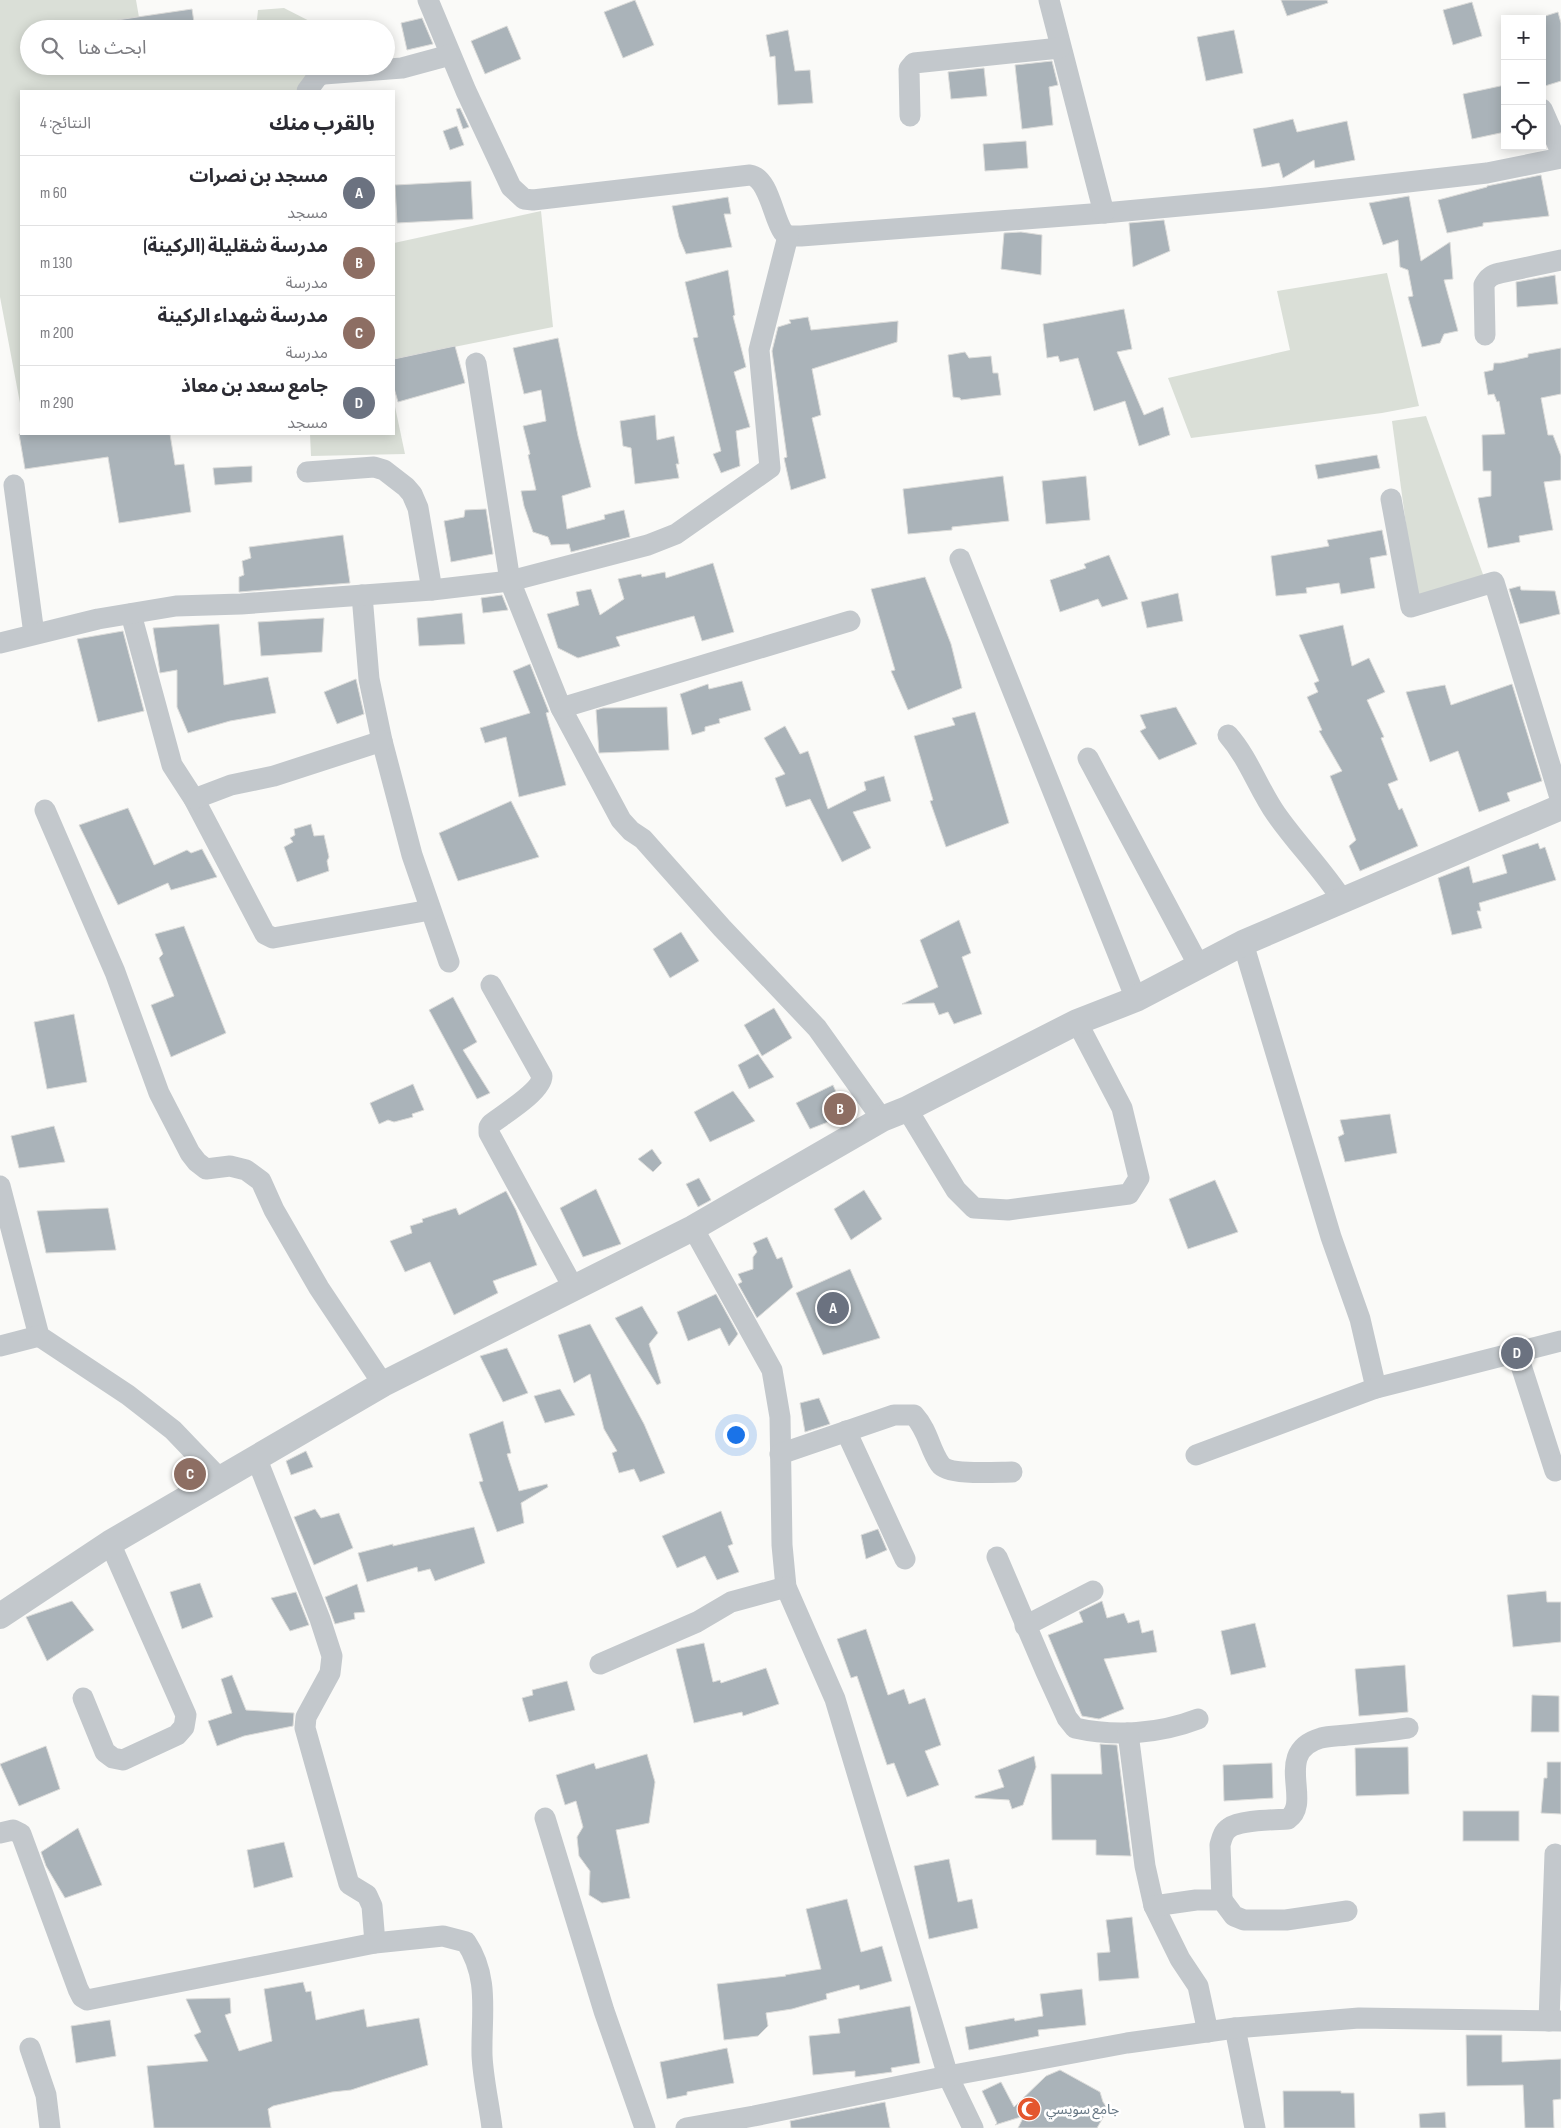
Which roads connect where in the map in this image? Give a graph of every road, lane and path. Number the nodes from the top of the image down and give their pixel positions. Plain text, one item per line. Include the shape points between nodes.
1 (428, 0) edge
2 (1049, 0) edge
3 (1060, 48) junction
4 (450, 55) junction
5 (395, 69) edge
6 (321, 75) edge
7 (308, 90) edge
8 (910, 116) dead end
9 (1546, 119) edge
10 (1561, 152) edge
11 (1561, 158) edge
12 (1104, 213) junction
13 (788, 236) junction
14 (1561, 260) edge
15 (1485, 335) dead end
16 (476, 364) dead end
17 (307, 472) dead end
18 (14, 485) dead end
19 (1391, 499) dead end
20 (960, 559) dead end
21 (510, 581) junction
22 (432, 590) junction
23 (362, 595) junction
24 (131, 614) junction
25 (850, 621) dead end
26 (34, 634) junction
27 (0, 643) edge
28 (561, 708) junction
29 (1228, 735) dead end
30 (382, 741) junction
31 (1088, 758) dead end
32 (194, 799) junction
33 (1561, 801) edge
34 (1561, 807) edge
35 (45, 810) dead end
36 (1343, 901) junction
37 (430, 910) junction
38 (1243, 943) junction
39 (449, 962) dead end
40 (1199, 966) junction
41 (491, 985) dead end
42 (1136, 999) junction
43 (1077, 1022) junction
44 (907, 1109) junction
45 (882, 1119) junction
46 (0, 1186) edge
47 (693, 1228) junction
48 (573, 1288) junction
49 (39, 1336) junction
50 (1561, 1341) edge
51 (0, 1346) edge
52 (1517, 1353) junction
53 (383, 1384) junction
54 (1376, 1388) junction
55 (846, 1431) junction
56 (1554, 1445) edge
57 (780, 1454) junction
58 (1196, 1455) dead end
59 (256, 1456) junction
60 (1555, 1471) dead end
61 (1012, 1472) dead end
62 (220, 1478) junction
63 (110, 1542) junction
64 (997, 1557) dead end
65 (905, 1559) dead end
66 (786, 1587) junction
67 (1093, 1592) dead end
68 (0, 1616) edge
69 (1025, 1626) junction
70 (600, 1664) dead end
71 (83, 1698) dead end
72 (1198, 1719) dead end
73 (1408, 1728) dead end
74 (1128, 1733) junction
75 (545, 1818) dead end
76 (0, 1833) edge
77 (1555, 1854) dead end
78 (1222, 1900) junction
79 (1154, 1906) junction
80 (1347, 1911) dead end
81 (374, 1943) junction
82 (1555, 2021) edge
83 (1234, 2028) junction
84 (1208, 2032) junction
85 (30, 2048) dead end
86 (948, 2076) junction
87 (50, 2128) edge
88 (492, 2128) edge
89 (645, 2128) edge
90 (686, 2128) edge
91 (974, 2128) edge
92 (1255, 2128) edge

1 - 4 street
2 - 3 street
3 - 8 street via 914,63 909,69
3 - 12 street
4 - 5 street
4 - 13 street via 511,187 524,199 750,175 758,178 780,227
6 - 7 street
9 - 10 street
11 - 12 street via 1487,173 1430,180
12 - 13 street
13 - 21 street via 759,350 770,468 676,534 648,545
14 - 15 street via 1492,275 1484,285
16 - 21 street
17 - 22 street via 374,467 384,470 406,487 418,508
18 - 26 street
19 - 33 street via 1411,607 1494,582
20 - 42 street
21 - 22 street
21 - 28 street
22 - 23 street
23 - 24 street via 176,606
23 - 30 street via 369,679
24 - 26 street
24 - 32 street via 172,765
25 - 28 street
26 - 27 street
28 - 45 street via 621,820 816,1028
29 - 36 street via 1247,760 1277,816
30 - 32 street
30 - 37 street
31 - 40 street
32 - 37 street via 267,936 272,938
34 - 36 street
35 - 53 street via 115,972 159,1093 190,1153 206,1168 230,1166 246,1170 261,1181 274,1210 320,1288
36 - 38 street
37 - 39 street
38 - 40 street
38 - 54 street via 1328,1228 1360,1319
40 - 42 street
41 - 48 street via 542,1081 491,1124 488,1133
42 - 43 street
43 - 44 street
43 - 44 street via 1122,1108 1139,1178 1130,1194 1008,1210 974,1208 956,1190
44 - 45 street
45 - 47 street
46 - 49 street
47 - 48 street
47 - 57 street via 772,1370 780,1417
48 - 53 street
49 - 51 street
49 - 62 street via 158,1418
50 - 52 street
52 - 54 street
52 - 56 street
53 - 59 street
54 - 58 street
55 - 57 street
55 - 61 street via 894,1415 914,1416 924,1426 940,1465 968,1472
55 - 65 street
56 - 60 street
57 - 66 street
59 - 62 street
59 - 81 street via 332,1656 330,1673 306,1717 305,1728 348,1884 367,1895 372,1906
62 - 63 street
63 - 68 street
63 - 71 street via 186,1715 184,1727 177,1735 123,1760 113,1758 105,1752
64 - 69 street
66 - 70 street via 731,1602 697,1622
66 - 86 street via 835,1699
67 - 69 street
69 - 74 street via 1070,1724 1083,1730
72 - 74 street via 1179,1727
73 - 78 street via 1320,1738 1301,1750 1294,1766 1296,1803 1291,1816 1288,1819 1235,1824 1222,1836
74 - 79 street via 1145,1866
75 - 89 street via 604,2011
76 - 81 street via 13,1830 21,1834 78,1989 82,1998 87,2000
77 - 82 street
78 - 79 street
78 - 80 street via 1234,1916 1244,1920 1286,1920
79 - 84 street via 1180,1959 1198,1986
81 - 88 street via 443,1936 466,1942 472,1951 478,1963 484,2008 482,2055
82 - 83 street via 1359,2018
83 - 84 street
83 - 92 street
84 - 86 street via 1127,2043
85 - 87 street via 46,2095
86 - 90 street
86 - 91 street

